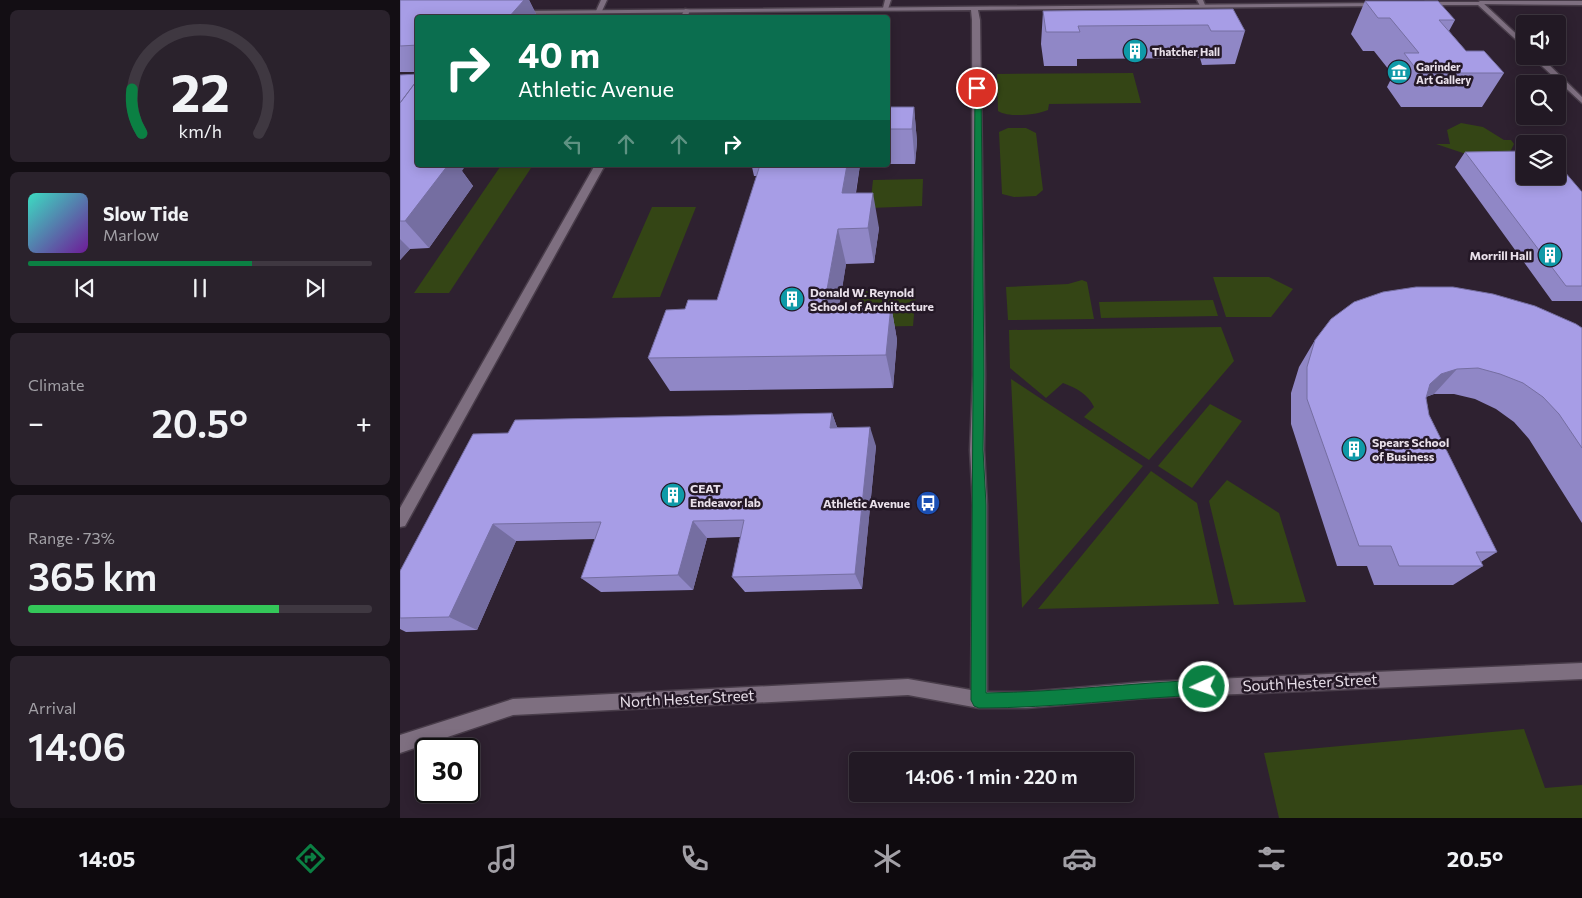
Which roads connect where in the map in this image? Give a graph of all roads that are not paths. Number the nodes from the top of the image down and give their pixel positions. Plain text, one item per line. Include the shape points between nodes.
1 (604, 0) edge
2 (888, 0) edge
3 (1352, 2) edge
4 (1201, 3) edge
5 (1582, 3) edge
6 (1387, 4) edge
7 (1415, 4) edge
8 (1480, 4) junction
9 (886, 8) junction
10 (974, 8) junction
11 (687, 10) junction
12 (599, 11) junction
13 (509, 12) edge
14 (684, 15) edge
15 (1516, 38) edge
16 (1545, 65) edge
17 (1582, 100) edge
18 (599, 167) edge
19 (400, 521) edge
20 (1582, 671) edge
21 (979, 700) junction
22 (400, 744) edge

1 - 12 street
2 - 9 street
3 - 4 street
3 - 6 street
4 - 10 street
5 - 8 street
7 - 8 street
8 - 15 street
9 - 10 street
9 - 11 street
10 - 21 street via 978,209
11 - 12 street
11 - 14 street
12 - 13 street
16 - 17 street
18 - 19 street
20 - 21 street, South Hester Street via 1155,689 1026,700
21 - 22 street, North Hester Street via 908,688 513,707

